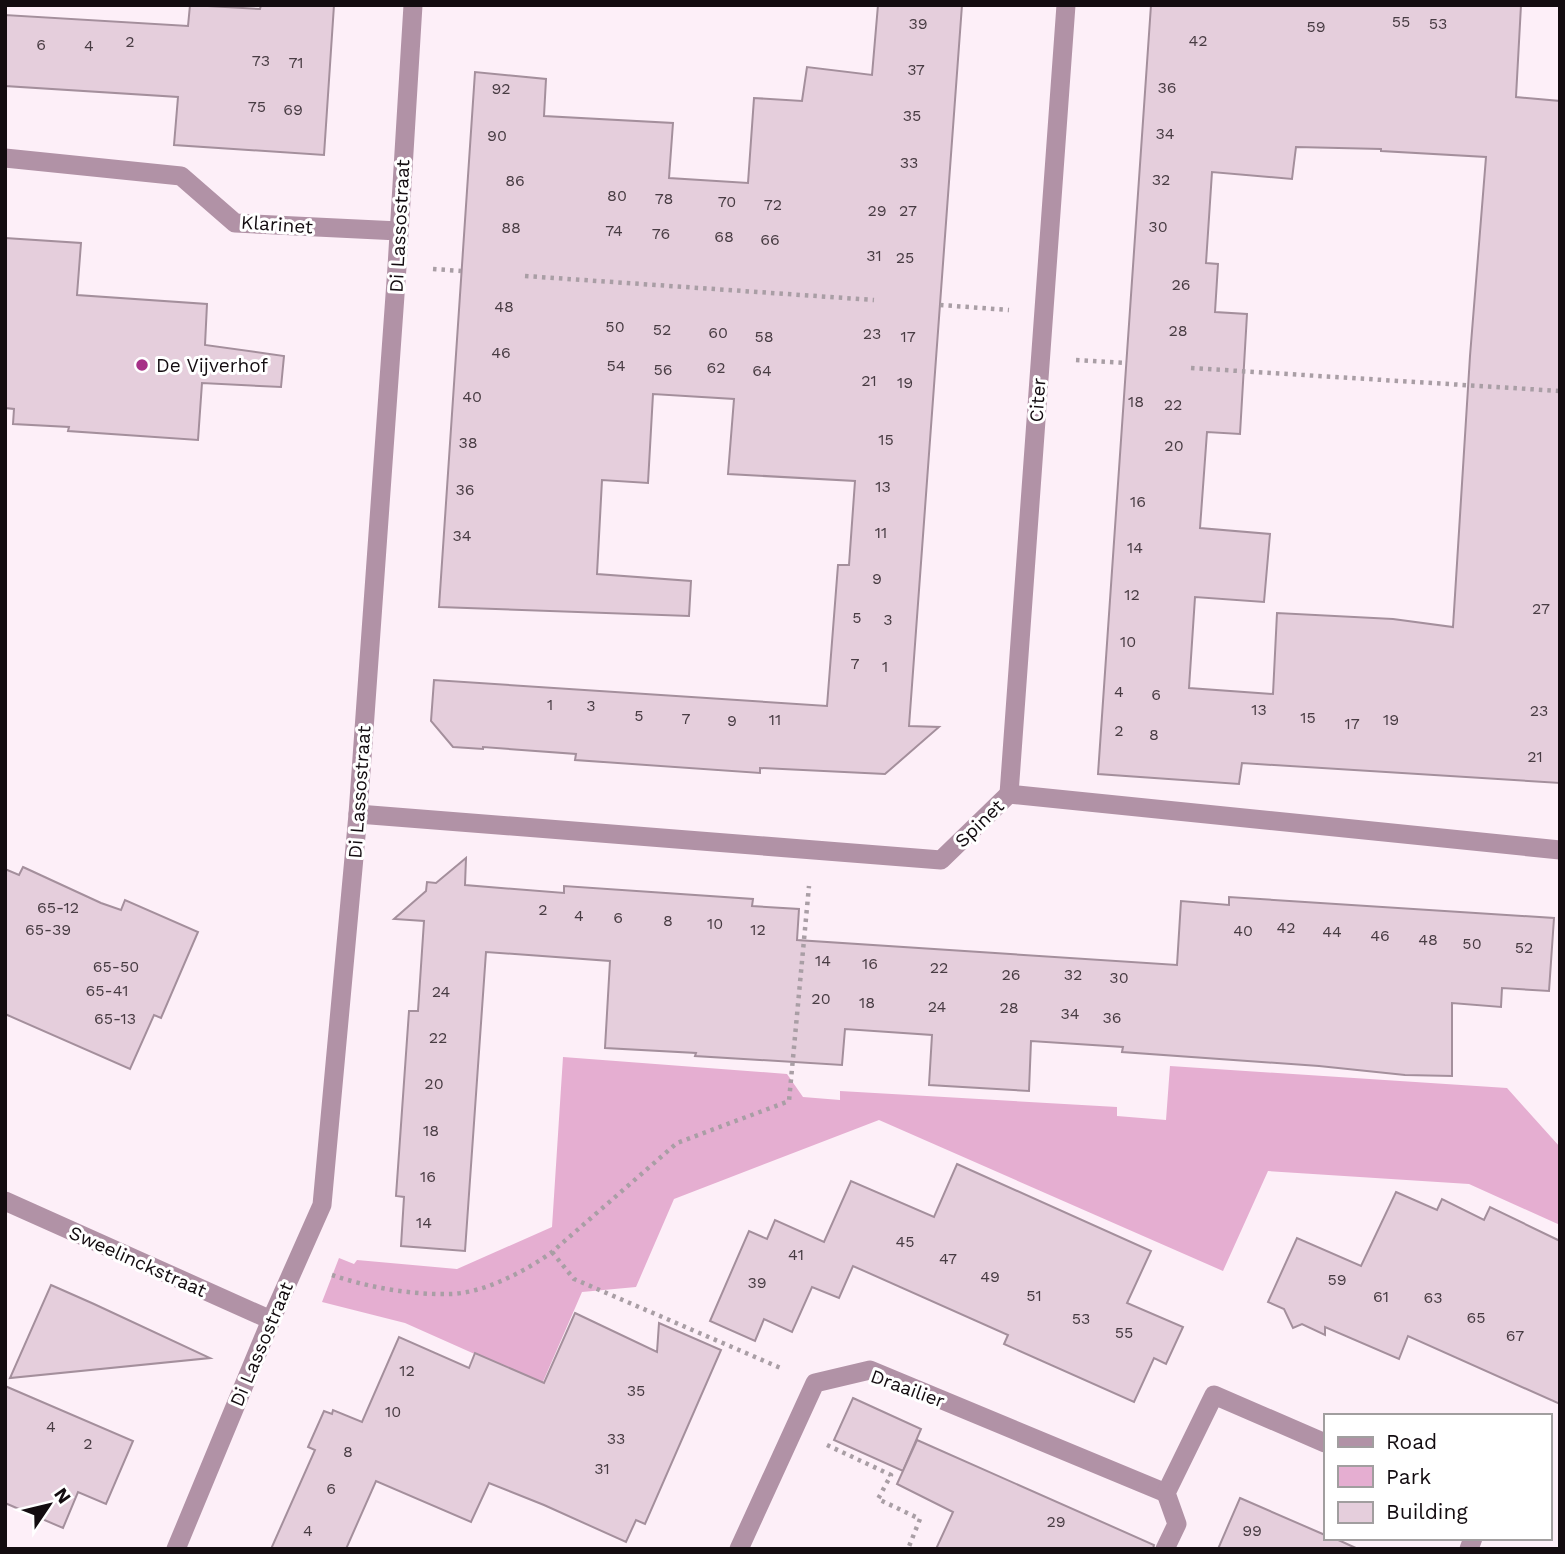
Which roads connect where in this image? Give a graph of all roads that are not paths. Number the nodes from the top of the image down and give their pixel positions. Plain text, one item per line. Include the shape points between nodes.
1 (413, 5) edge
2 (1066, 5) edge
3 (5, 158) edge
4 (399, 231) junction
5 (1009, 794) junction
6 (358, 814) junction
7 (1560, 850) edge
8 (5, 1201) edge
9 (271, 1320) junction
10 (1324, 1443) edge
11 (1166, 1493) junction
12 (176, 1549) edge
13 (739, 1549) edge
14 (1165, 1549) edge

1 - 4 street, Di Lassostraat
2 - 5 street, Citer
3 - 4 street, Klarinet via 181,176 235,223
4 - 6 street, Di Lassostraat
5 - 6 street, Spinet via 941,860
5 - 7 street, Spinet
6 - 9 street, Di Lassostraat via 323,1205
8 - 9 street, Sweelinckstraat
9 - 12 street, Di Lassostraat
10 - 11 street via 1214,1395
11 - 13 street, Draailier via 870,1370 816,1383
11 - 14 street via 1178,1524

